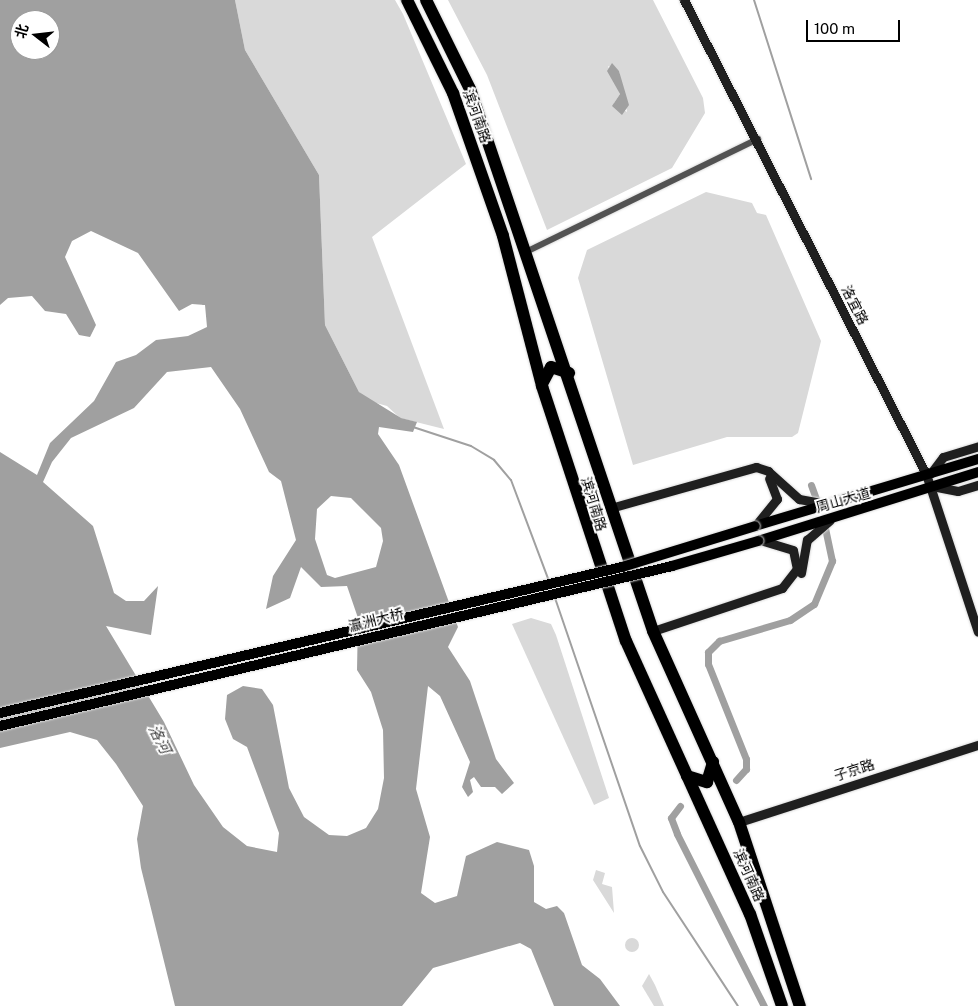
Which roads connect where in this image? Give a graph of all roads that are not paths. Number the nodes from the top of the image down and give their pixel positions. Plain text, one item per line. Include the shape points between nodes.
1 (408, 0) edge
2 (426, 0) edge
3 (684, 0) edge
4 (689, 0) edge
5 (757, 139) junction
6 (528, 252) junction
7 (569, 373) junction
8 (542, 386) junction
9 (978, 446) edge
10 (978, 459) edge
11 (978, 472) edge
12 (727, 474) junction
13 (928, 474) junction
14 (978, 485) edge
15 (934, 488) junction
16 (830, 505) junction
17 (614, 508) junction
18 (835, 517) junction
19 (755, 526) junction
20 (758, 541) junction
21 (751, 602) junction
22 (978, 618) edge
23 (653, 631) junction
24 (978, 632) edge
25 (0, 713) edge
26 (0, 726) edge
27 (978, 745) edge
28 (713, 762) junction
29 (686, 776) junction
30 (739, 822) junction
31 (782, 1006) edge
32 (800, 1006) edge

1 - 8 highway, 滨河南路 via 453,93 494,209
2 - 6 highway, 滨河南路 via 470,90
3 - 5 street, 洛宜路
4 - 5 street, 洛宜路
5 - 6 street
5 - 13 street, 洛宜路
6 - 7 highway, 滨河南路
7 - 8 highway via 551,367
7 - 17 highway, 滨河南路
8 - 29 highway, 滨河南路 via 626,642
9 - 13 street, 周山大道 via 943,457
10 - 13 main road, 周山大道
11 - 15 main road, 周山大道
12 - 16 street via 744,468 768,471 799,499
12 - 17 street
12 - 19 street via 760,473 774,483 773,508
13 - 15 street, 洛宜路
13 - 16 main road, 周山大道
14 - 15 street, 周山大道 via 958,491
15 - 18 main road, 周山大道
15 - 22 street, 洛宜路
15 - 24 street, 洛宜路
16 - 19 main road, 周山大道
17 - 23 highway, 滨河南路
18 - 20 main road, 周山大道
18 - 21 street via 807,540 801,572 794,585 780,595
19 - 25 main road, 瀛洲大桥, bridge via 622,567
20 - 21 street via 785,545 792,550 797,568 782,588
20 - 26 main road, 瀛洲大桥, bridge via 672,566
21 - 23 street
23 - 28 highway, 滨河南路
27 - 30 street, 子京路
28 - 29 highway via 707,782
28 - 30 highway, 滨河南路
29 - 31 highway, 滨河南路 via 750,914
30 - 32 highway, 滨河南路

